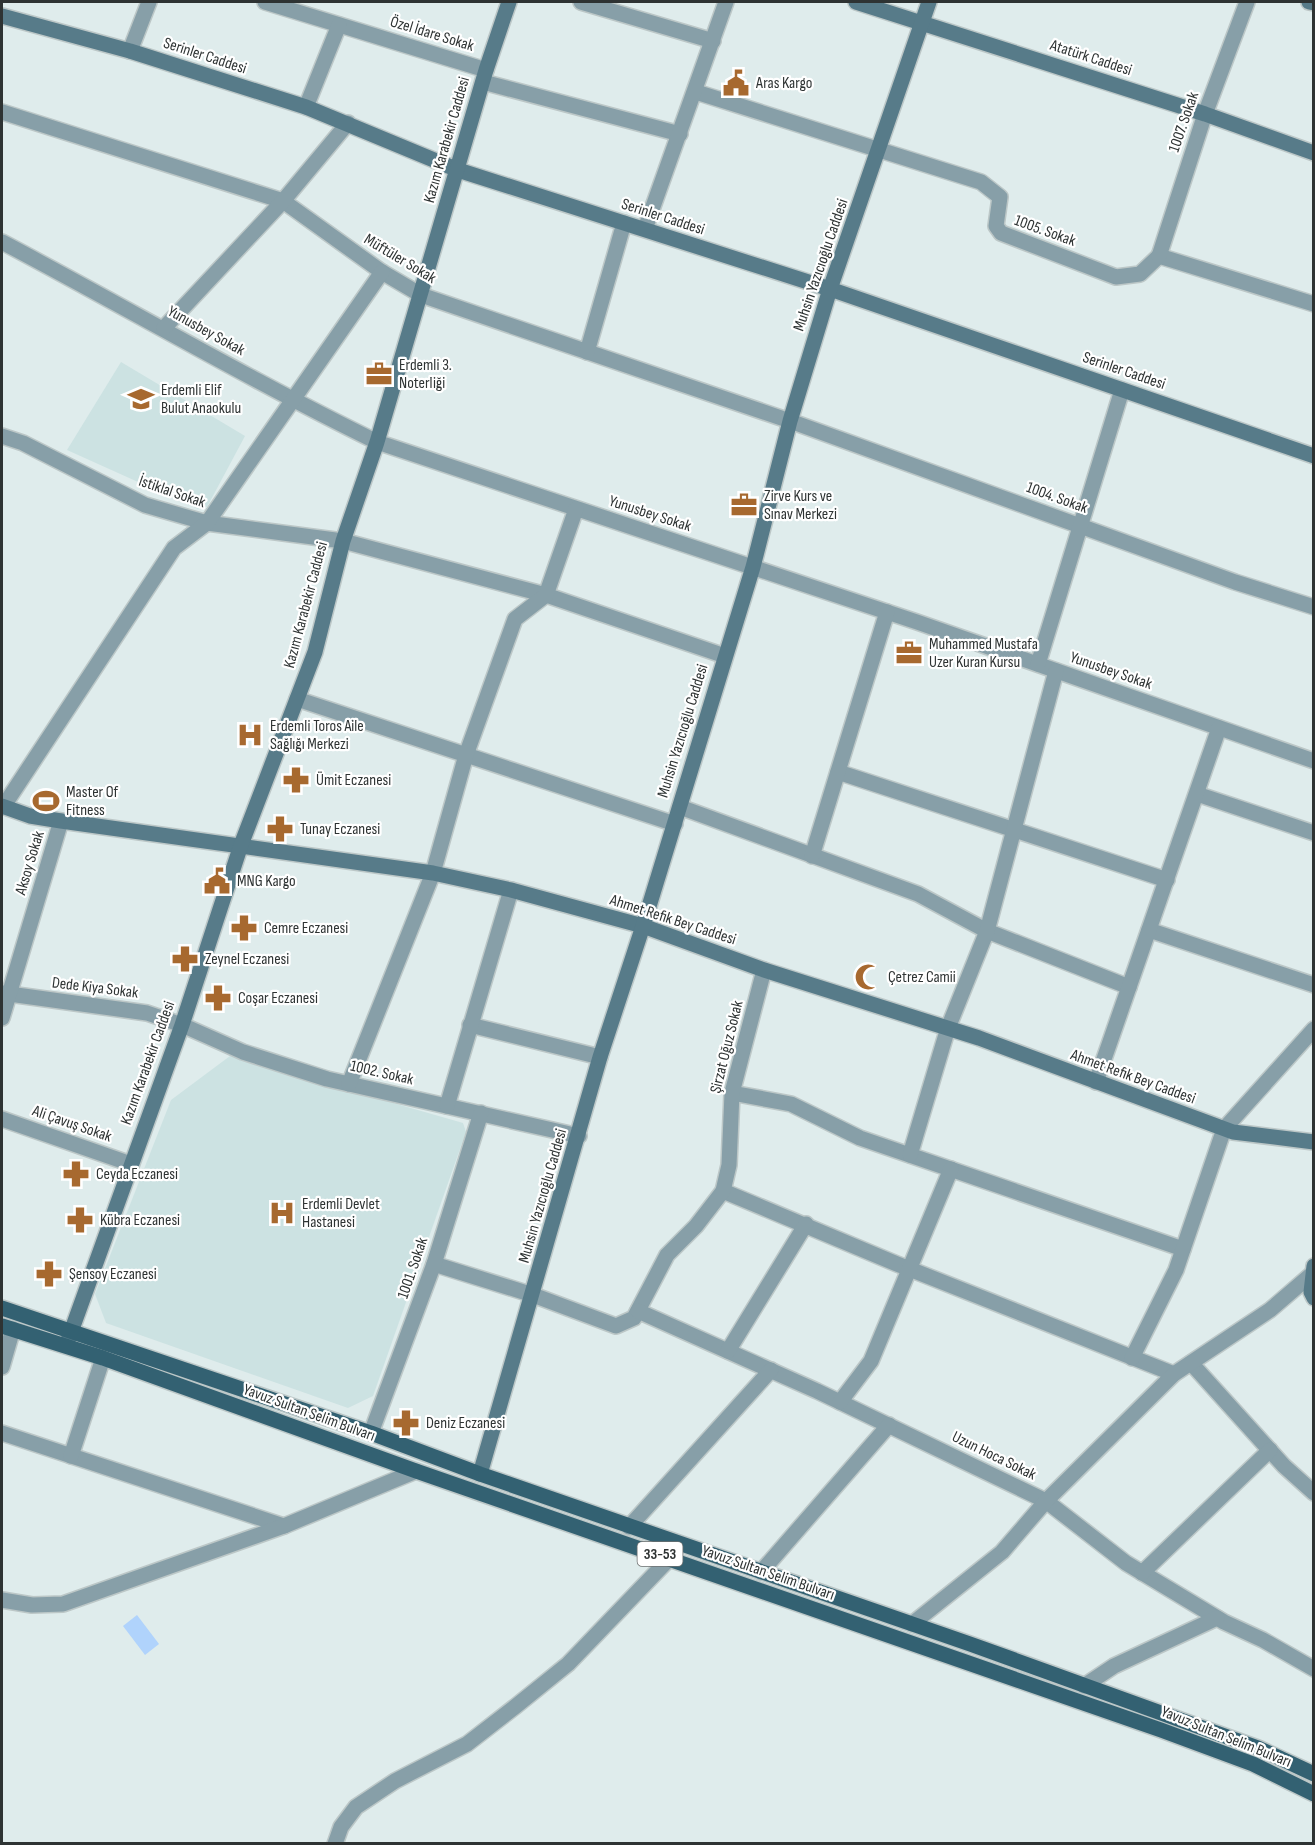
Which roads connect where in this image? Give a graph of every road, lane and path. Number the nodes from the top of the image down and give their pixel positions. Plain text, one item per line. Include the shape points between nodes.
1 (149, 2) edge
2 (265, 2) edge
3 (509, 2) edge
4 (581, 2) edge
5 (726, 2) edge
6 (856, 2) edge
7 (929, 2) edge
8 (1247, 2) edge
9 (1309, 2) edge
10 (1314, 3) edge
11 (2, 16) edge
12 (922, 24) junction
13 (339, 25) junction
14 (713, 41) junction
15 (130, 51) junction
16 (484, 76) junction
17 (696, 92) junction
18 (306, 107) junction
19 (2, 112) edge
20 (1205, 114) junction
21 (348, 123) junction
22 (680, 134) junction
23 (879, 152) junction
24 (1314, 153) edge
25 (458, 170) junction
26 (283, 201) junction
27 (624, 223) junction
28 (645, 230) junction
29 (2, 242) edge
30 (1159, 256) junction
31 (381, 272) junction
32 (830, 289) junction
33 (421, 295) junction
34 (1314, 304) edge
35 (164, 328) junction
36 (587, 352) junction
37 (1122, 390) junction
38 (292, 400) junction
39 (790, 421) junction
40 (2, 436) edge
41 (377, 442) junction
42 (1314, 456) edge
43 (576, 509) junction
44 (207, 523) junction
45 (1079, 525) junction
46 (343, 541) junction
47 (753, 567) junction
48 (546, 595) junction
49 (1314, 607) edge
50 (887, 612) junction
51 (725, 656) junction
52 (1038, 664) junction
53 (1056, 671) junction
54 (297, 699) junction
55 (1219, 728) junction
56 (466, 755) junction
57 (1314, 761) edge
58 (838, 772) junction
59 (1197, 794) junction
60 (2, 807) edge
61 (680, 807) junction
62 (61, 821) junction
63 (675, 824) junction
64 (1014, 828) junction
65 (1314, 833) edge
66 (241, 845) junction
67 (812, 856) junction
68 (433, 873) junction
69 (1167, 880) junction
70 (511, 890) junction
71 (643, 926) junction
72 (987, 930) junction
73 (1149, 930) junction
74 (764, 970) junction
75 (1314, 985) edge
76 (1130, 987) junction
77 (5, 994) edge
78 (2, 1018) edge
79 (182, 1025) junction
80 (470, 1025) junction
81 (948, 1028) junction
82 (1314, 1029) edge
83 (600, 1057) junction
84 (1096, 1082) junction
85 (349, 1083) junction
86 (732, 1093) junction
87 (447, 1106) junction
88 (481, 1113) junction
89 (2, 1119) edge
90 (1224, 1129) junction
91 (579, 1136) junction
92 (1314, 1143) edge
93 (910, 1155) junction
94 (131, 1164) junction
95 (951, 1169) junction
96 (723, 1191) junction
97 (806, 1224) junction
98 (1183, 1249) junction
99 (434, 1264) junction
100 (1314, 1266) edge
101 (908, 1268) junction
102 (1313, 1273) edge
103 (533, 1295) junction
104 (1314, 1298) edge
105 (2, 1308) edge
106 (638, 1311) junction
107 (7, 1327) edge
108 (71, 1329) junction
109 (66, 1346) junction
110 (728, 1351) junction
111 (103, 1358) junction
112 (1132, 1358) junction
113 (1191, 1363) junction
114 (2, 1367) edge
115 (771, 1370) junction
116 (1174, 1374) junction
117 (840, 1402) junction
118 (888, 1425) junction
119 (2, 1433) edge
120 (371, 1433) junction
121 (1270, 1450) junction
122 (71, 1456) junction
123 (416, 1471) junction
124 (480, 1474) junction
125 (1314, 1493) edge
126 (1046, 1501) junction
127 (284, 1526) junction
128 (629, 1527) junction
129 (670, 1558) junction
130 (761, 1572) junction
131 (1142, 1573) junction
132 (2, 1600) edge
133 (1217, 1617) junction
134 (912, 1624) junction
135 (1314, 1669) edge
136 (1084, 1686) junction
137 (1314, 1774) edge
138 (1314, 1794) edge
139 (335, 1844) edge

1 - 15 street
2 - 13 street, Özel İdare Sokak
3 - 16 street, Kazım Karabekir Caddesi
4 - 14 street
5 - 14 street
6 - 12 street, Atatürk Caddesi
7 - 12 street, Muhsin Yazıcıoğlu Caddesi
8 - 20 street, 1007. Sokak
9 - 10 street
11 - 15 street, Serinler Caddesi
12 - 20 street, Atatürk Caddesi
12 - 23 street, Muhsin Yazıcıoğlu Caddesi
13 - 16 street, Özel İdare Sokak
13 - 18 street
14 - 17 street
15 - 18 street, Serinler Caddesi
16 - 22 street, Özel İdare Sokak
16 - 25 street, Kazım Karabekir Caddesi
17 - 22 street
17 - 23 street, 1005. Sokak
18 - 21 street, Serinler Caddesi
19 - 26 street, Müftüler Sokak
20 - 24 street, Atatürk Caddesi
20 - 30 street, 1007. Sokak
21 - 25 street, Serinler Caddesi
21 - 26 street
22 - 28 street
23 - 30 street, 1005. Sokak via 981,182 1000,197 996,226 1000,233 1116,277 1140,274
23 - 32 street, Muhsin Yazıcıoğlu Caddesi
25 - 27 street, Serinler Caddesi
25 - 33 street, Kazım Karabekir Caddesi
26 - 31 street, Müftüler Sokak
26 - 35 street
27 - 28 street, Serinler Caddesi
27 - 36 street
28 - 32 street, Serinler Caddesi
29 - 35 street, Yunusbey Sokak
30 - 34 street
31 - 33 street, Müftüler Sokak
31 - 38 street
32 - 37 street, Serinler Caddesi
32 - 39 street, Muhsin Yazıcıoğlu Caddesi
33 - 36 street, Müftüler Sokak
33 - 41 street, Kazım Karabekir Caddesi
35 - 38 street, Yunusbey Sokak
36 - 39 street, Müftüler Sokak
37 - 42 street, Serinler Caddesi
37 - 45 street
38 - 41 street, Yunusbey Sokak
38 - 44 street
39 - 45 street, 1004. Sokak
39 - 47 street, Muhsin Yazıcıoğlu Caddesi
40 - 44 street, İstiklal Sokak via 145,506
41 - 43 street, Yunusbey Sokak
41 - 46 street, Kazım Karabekir Caddesi
43 - 47 street, Yunusbey Sokak
43 - 48 street
44 - 46 street, İstiklal Sokak
44 - 60 street via 174,548
45 - 49 street, 1004. Sokak
45 - 52 street
46 - 48 street, İstiklal Sokak
46 - 54 street, Kazım Karabekir Caddesi via 315,652
47 - 50 street, Yunusbey Sokak
47 - 51 street, Muhsin Yazıcıoğlu Caddesi
48 - 51 street, İstiklal Sokak
48 - 56 street via 515,619
50 - 52 street, Yunusbey Sokak
50 - 58 street
51 - 61 street, Muhsin Yazıcıoğlu Caddesi
52 - 53 street, Yunusbey Sokak
53 - 55 street, Yunusbey Sokak
53 - 64 street
54 - 56 street
54 - 66 street, Kazım Karabekir Caddesi
55 - 57 street, Yunusbey Sokak
55 - 59 street
56 - 63 street
56 - 68 street
58 - 64 street
58 - 67 street
59 - 65 street
59 - 69 street
60 - 62 street, Ahmet Refik Bey Caddesi
61 - 63 street, Muhsin Yazıcıoğlu Caddesi
61 - 67 street
62 - 66 street, Ahmet Refik Bey Caddesi
62 - 77 street, Aksoy Sokak
63 - 71 street, Muhsin Yazıcıoğlu Caddesi
64 - 69 street
64 - 72 street
66 - 68 street, Ahmet Refik Bey Caddesi
66 - 79 street, Kazım Karabekir Caddesi
67 - 72 street via 918,894
68 - 70 street, Ahmet Refik Bey Caddesi
68 - 85 street
69 - 73 street
70 - 71 street, Ahmet Refik Bey Caddesi
70 - 80 street
71 - 74 street, Ahmet Refik Bey Caddesi
71 - 83 street, Muhsin Yazıcıoğlu Caddesi
72 - 76 street
72 - 81 street
73 - 75 street
73 - 76 street
74 - 81 street, Ahmet Refik Bey Caddesi
74 - 86 street, Şirzat Oğuz Sokak
76 - 84 street
77 - 78 street, Aksoy Sokak
77 - 79 street, Dede Kiya Sokak via 147,1013
79 - 85 street, 1002. Sokak via 243,1052
79 - 94 street, Kazım Karabekir Caddesi
80 - 83 street
80 - 87 street
81 - 84 street, Ahmet Refik Bey Caddesi
81 - 93 street
82 - 90 street
83 - 91 street, Muhsin Yazıcıoğlu Caddesi
84 - 90 street, Ahmet Refik Bey Caddesi
85 - 87 street, 1002. Sokak
86 - 93 street via 792,1104 860,1138
86 - 96 street, Şirzat Oğuz Sokak via 729,1165
87 - 88 street, 1002. Sokak
88 - 91 street, 1002. Sokak
88 - 99 street, 1001. Sokak
89 - 94 street, Ali Çavuş Sokak
90 - 92 street, Ahmet Refik Bey Caddesi
90 - 98 street
91 - 103 street, Muhsin Yazıcıoğlu Caddesi
93 - 95 street
94 - 108 street, Kazım Karabekir Caddesi
95 - 98 street
95 - 101 street
96 - 97 street
96 - 106 street, Şirzat Oğuz Sokak via 667,1255
97 - 101 street
97 - 110 street
98 - 112 street
99 - 103 street
99 - 120 street, 1001. Sokak
100 - 102 street
101 - 112 street
101 - 117 street via 871,1360
102 - 104 street
102 - 113 street via 1270,1310
103 - 106 street via 616,1326 634,1318
103 - 124 street, Muhsin Yazıcıoğlu Caddesi
105 - 108 main road, Yavuz Sultan Selim Bulvarı / 33-53
106 - 110 street, Uzun Hoca Sokak
107 - 109 main road, Yavuz Sultan Selim Bulvarı / 33-53
107 - 114 street
108 - 109 street, Kazım Karabekir Caddesi
108 - 120 main road, Yavuz Sultan Selim Bulvarı / 33-53
109 - 111 main road, Yavuz Sultan Selim Bulvarı / 33-53
110 - 115 street, Uzun Hoca Sokak
111 - 122 street
111 - 123 main road, Yavuz Sultan Selim Bulvarı / 33-53
112 - 116 street
113 - 116 street
113 - 121 street
115 - 117 street, Uzun Hoca Sokak
115 - 128 street
116 - 126 street
117 - 118 street, Uzun Hoca Sokak
118 - 126 street, Uzun Hoca Sokak
118 - 130 street
119 - 122 street
120 - 124 main road, Yavuz Sultan Selim Bulvarı / 33-53
121 - 125 street
121 - 131 street
122 - 127 street
123 - 127 street
123 - 129 main road, Yavuz Sultan Selim Bulvarı / 33-53
124 - 128 main road, Yavuz Sultan Selim Bulvarı / 33-53
126 - 131 street, Uzun Hoca Sokak
126 - 134 street via 1002,1551
127 - 132 street via 63,1604 32,1605
128 - 130 main road, Yavuz Sultan Selim Bulvarı / 33-53
129 - 138 main road, Yavuz Sultan Selim Bulvarı / 33-53 via 1172,1734 1253,1764
129 - 139 street via 568,1664 516,1706 467,1744 395,1781 356,1807 341,1827
130 - 134 main road, Yavuz Sultan Selim Bulvarı / 33-53
131 - 133 street, Uzun Hoca Sokak
133 - 135 street, Uzun Hoca Sokak
133 - 136 street via 1114,1666
134 - 136 main road, Yavuz Sultan Selim Bulvarı / 33-53
136 - 137 main road, Yavuz Sultan Selim Bulvarı / 33-53 via 1258,1748

